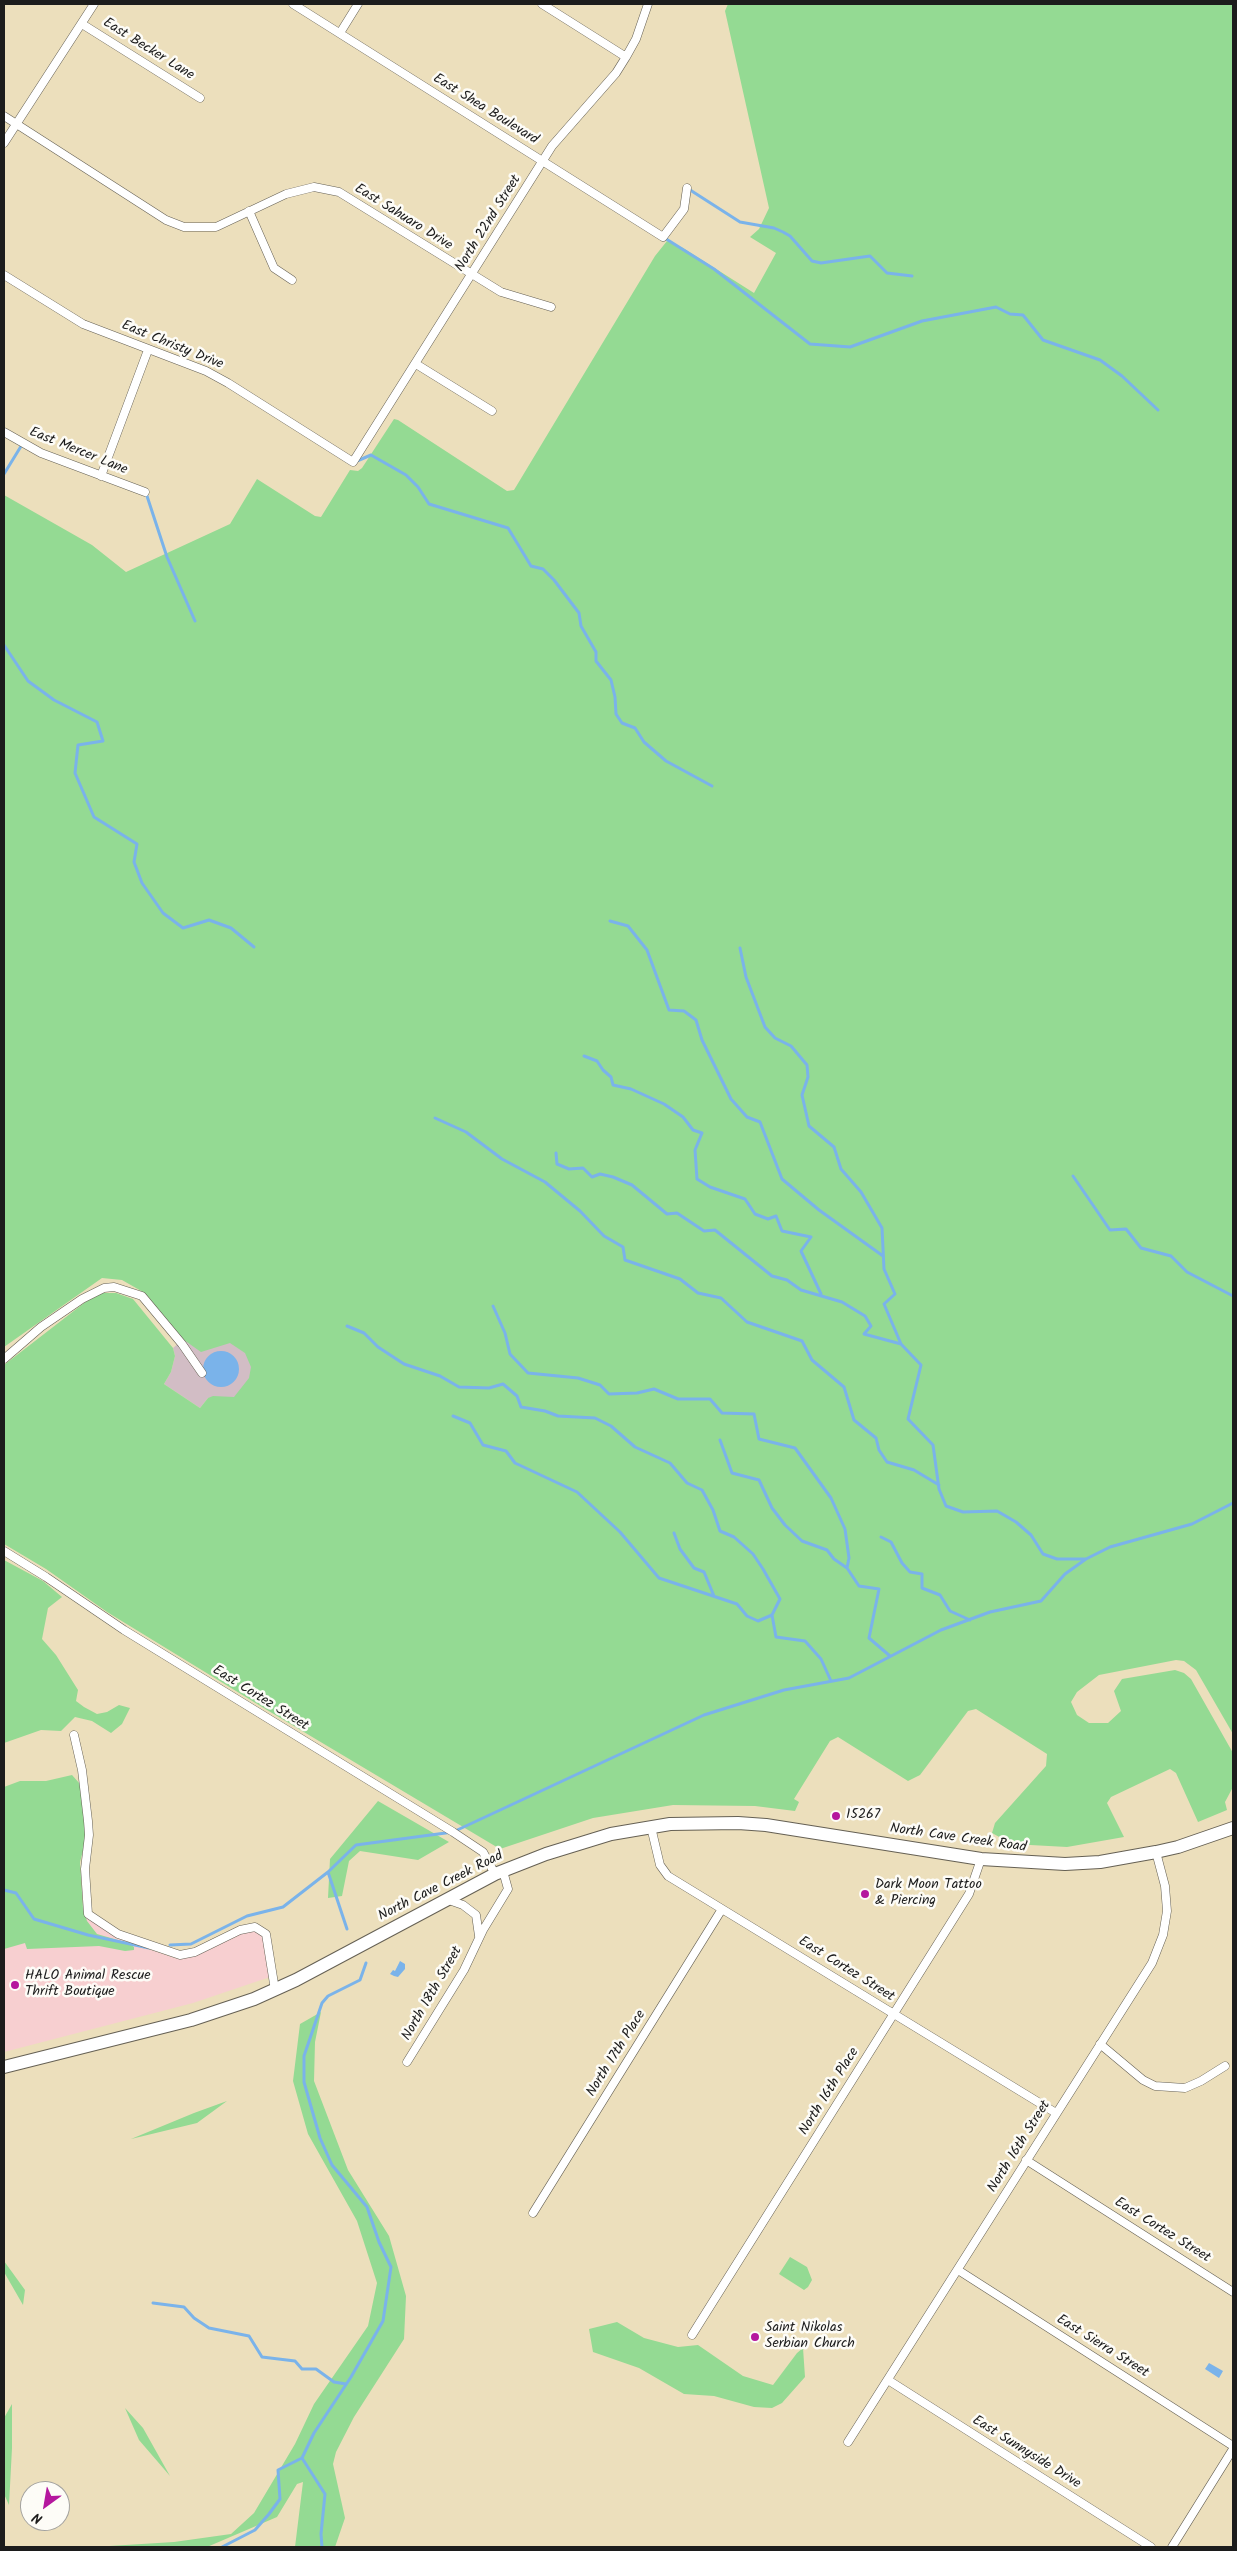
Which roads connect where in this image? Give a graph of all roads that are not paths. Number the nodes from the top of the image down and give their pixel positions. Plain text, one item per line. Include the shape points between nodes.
1 (94, 4) edge
2 (293, 4) edge
3 (358, 4) edge
4 (542, 4) edge
5 (648, 4) edge
6 (82, 24) junction
7 (340, 33) junction
8 (626, 57) junction
9 (200, 98) dead end
10 (4, 116) edge
11 (16, 123) junction
12 (4, 143) edge
13 (543, 162) junction
14 (687, 188) dead end
15 (249, 211) junction
16 (4, 275) edge
17 (472, 276) junction
18 (292, 280) dead end
19 (551, 307) dead end
20 (148, 350) junction
21 (416, 364) junction
22 (492, 411) dead end
23 (4, 432) edge
24 (354, 462) joint
25 (101, 476) junction
26 (145, 492) dead end
27 (4, 1359) edge
28 (202, 1372) dead end
29 (4, 1551) edge
30 (74, 1735) dead end
31 (651, 1827) junction
32 (1233, 1828) edge
33 (1156, 1852) junction
34 (981, 1859) junction
35 (499, 1873) junction
36 (446, 1899) junction
37 (722, 1909) junction
38 (479, 1938) junction
39 (275, 1990) junction
40 (894, 2014) junction
41 (1100, 2044) junction
42 (407, 2062) dead end
43 (1225, 2066) dead end
44 (4, 2067) edge
45 (1056, 2113) junction
46 (1026, 2160) junction
47 (533, 2213) dead end
48 (958, 2270) junction
49 (1233, 2292) edge
50 (692, 2335) dead end
51 (888, 2380) junction
52 (848, 2442) dead end
53 (1233, 2447) edge
54 (1151, 2547) edge
55 (1172, 2547) edge

1 - 6 street
2 - 7 street, East Shea Boulevard
3 - 7 street
4 - 8 street
5 - 8 street, North 22nd Street
6 - 9 street, East Becker Lane
6 - 11 street
7 - 13 street, East Shea Boulevard
8 - 13 street, North 22nd Street
10 - 11 street, East Sahuaro Drive
11 - 12 street
11 - 15 street, East Sahuaro Drive via 166,220 184,227 216,227
13 - 14 street, East Shea Boulevard via 663,237 684,209
13 - 17 street, North 22nd Street
15 - 17 street, East Sahuaro Drive via 286,194 314,187 339,192
15 - 18 street via 274,268
16 - 20 street, East Christy Drive via 83,324
17 - 19 street, East Sahuaro Drive via 501,292
17 - 21 street, North 22nd Street
20 - 24 street, East Christy Drive via 206,371
20 - 25 street
21 - 22 street
21 - 24 street, North 22nd Street
23 - 25 street, East Mercer Lane via 41,453
25 - 26 street, East Mercer Lane
27 - 28 street via 82,1298 114,1287 142,1296
29 - 35 street, East Cortez Street via 124,1630 453,1832 483,1852
30 - 39 street via 88,1821 88,1914 118,1934 180,1955 255,1927 266,1934
31 - 34 main road, North Cave Creek Road via 728,1822 766,1825
31 - 35 main road, North Cave Creek Road via 594,1838
31 - 37 street, East Cortez Street via 664,1872
32 - 33 main road, North Cave Creek Road
33 - 34 main road, North Cave Creek Road via 1100,1862 1065,1864
33 - 41 street, North 16th Street via 1166,1898 1163,1934 1152,1963
34 - 40 street, North 16th Place via 969,1894
35 - 36 main road, North Cave Creek Road
35 - 38 street, North 18th Street via 508,1889
36 - 38 street, North 18th Street via 476,1916
36 - 39 main road, North Cave Creek Road
37 - 40 street, East Cortez Street
37 - 47 street, North 17th Place
38 - 42 street, North 18th Street via 464,1970
39 - 44 main road, North Cave Creek Road via 191,2020
40 - 45 street, East Cortez Street
40 - 50 street, North 16th Place
41 - 43 street via 1142,2080 1155,2086 1185,2088
41 - 45 street, North 16th Street
45 - 46 street, North 16th Street
46 - 48 street, North 16th Street
46 - 49 street, East Cortez Street
48 - 51 street, North 16th Street
48 - 53 street, East Sierra Street
51 - 52 street, North 16th Street
51 - 54 street, East Sunnyside Drive
53 - 55 street

